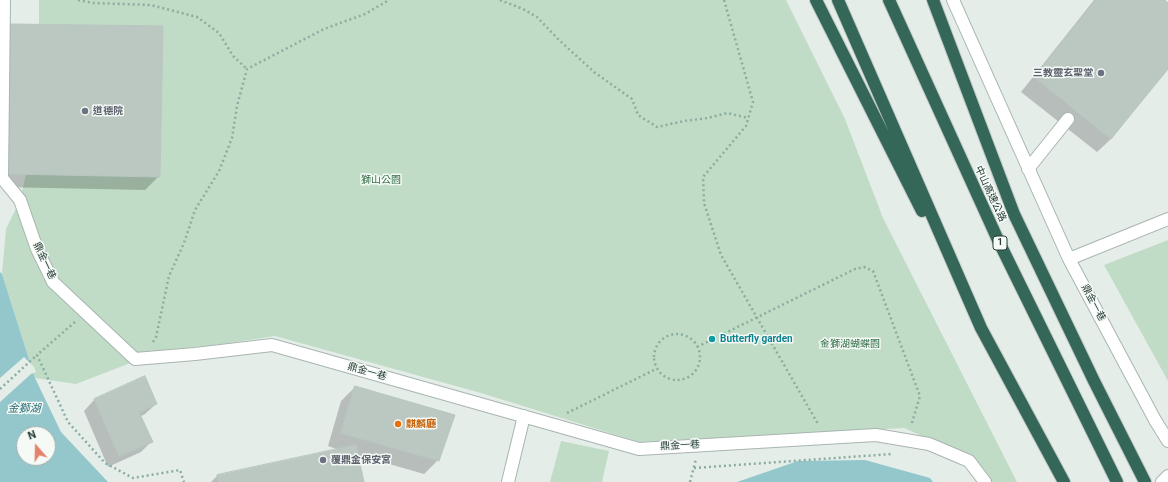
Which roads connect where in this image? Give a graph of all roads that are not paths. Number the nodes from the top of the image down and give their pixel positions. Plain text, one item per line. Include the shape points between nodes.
1 (4, 0) edge
2 (816, 0) edge
3 (838, 0) edge
4 (889, 0) edge
5 (933, 0) edge
6 (953, 0) edge
7 (1068, 119) dead end
8 (1028, 169) junction
9 (1168, 219) edge
10 (1069, 259) junction
11 (981, 328) junction
12 (524, 416) junction
13 (1168, 441) edge
14 (1168, 476) edge
15 (508, 482) edge
16 (985, 482) edge
17 (1064, 482) edge
18 (1117, 482) edge
19 (1145, 482) edge
20 (1162, 482) edge

1 - 12 street, 鼎金一巷 via 2,178 20,200 37,249 53,282 135,359 272,345
2 - 11 highway
3 - 11 highway
4 - 18 highway, 中山高速公路 / 1 via 998,240
5 - 19 highway via 1014,214
6 - 8 street, 鼎金一巷
7 - 8 street
8 - 10 street, 鼎金一巷
9 - 10 street
10 - 13 street, 鼎金一巷
11 - 17 highway
12 - 15 street
12 - 16 street, 鼎金一巷 via 639,449 876,435 929,444 969,461
14 - 20 street

